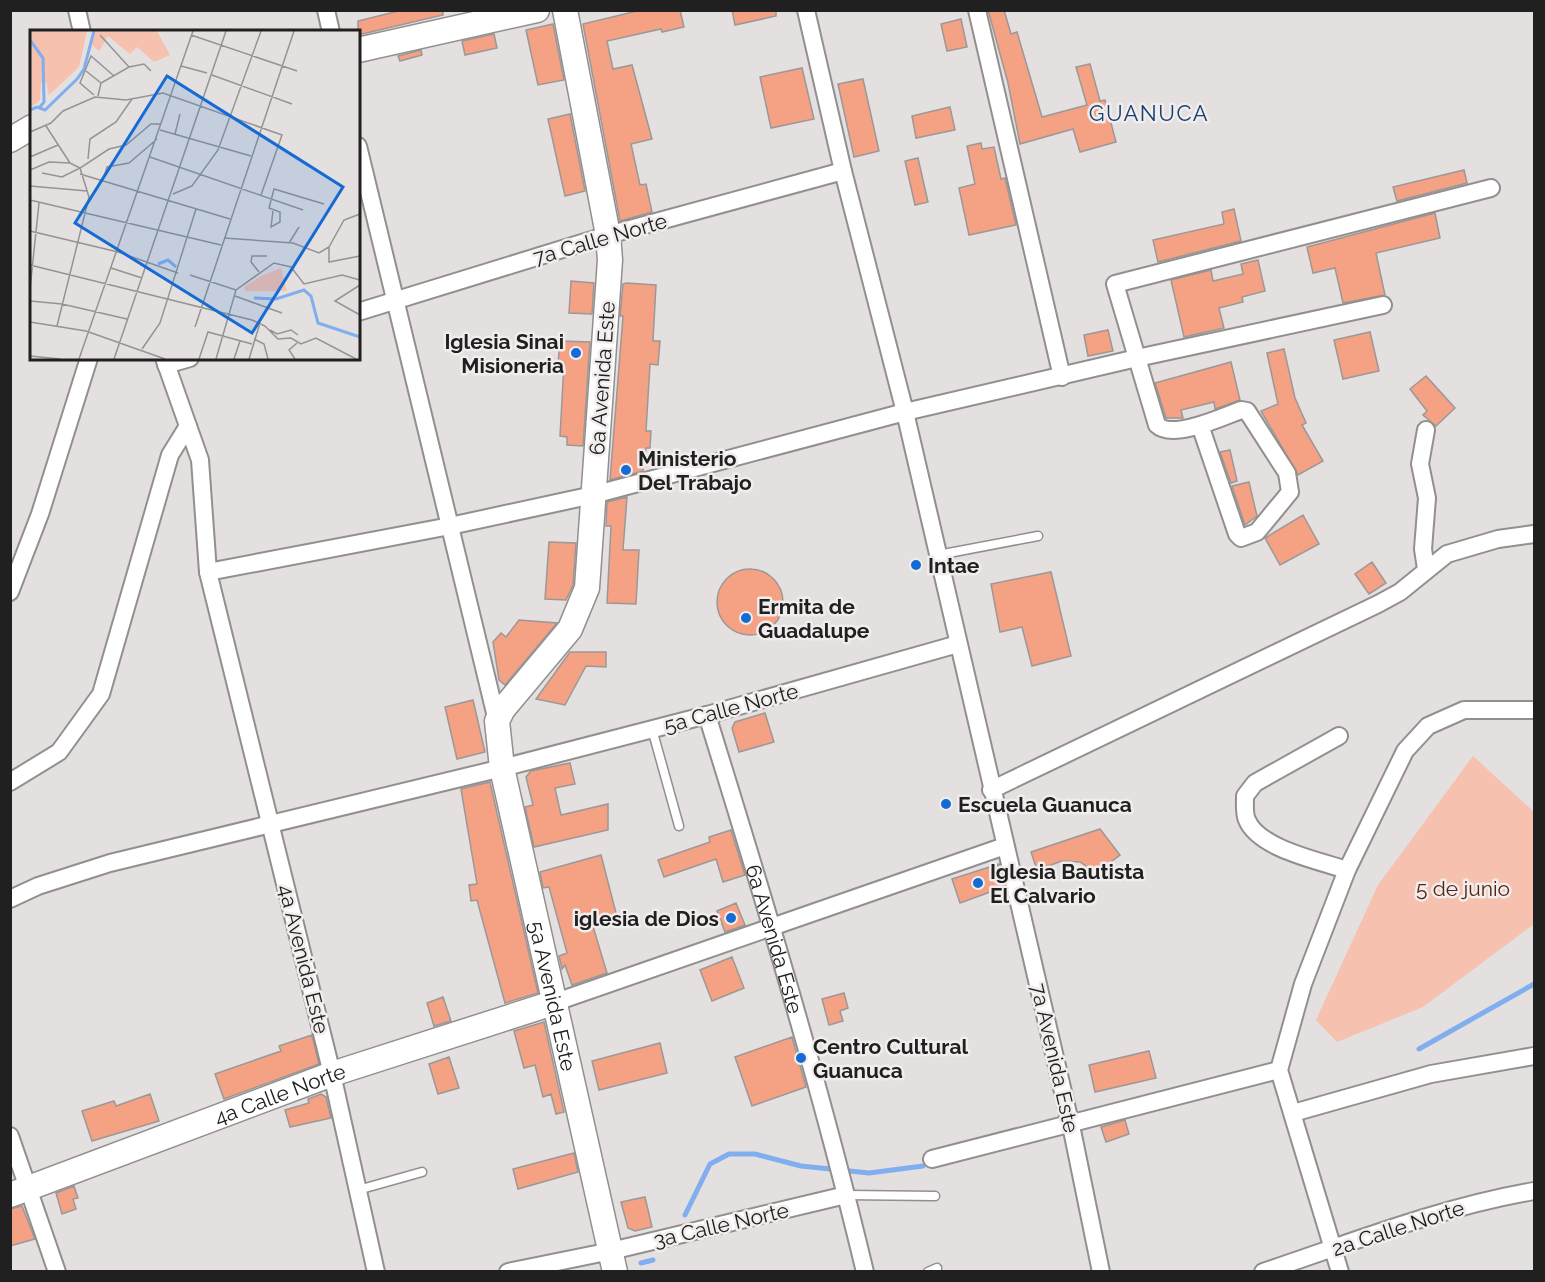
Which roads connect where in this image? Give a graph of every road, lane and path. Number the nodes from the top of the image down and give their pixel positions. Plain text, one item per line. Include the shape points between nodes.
1 (77, 10) edge
2 (326, 10) edge
3 (537, 10) edge
4 (565, 10) edge
5 (806, 10) edge
6 (977, 10) edge
7 (82, 30) edge
8 (331, 30) edge
9 (360, 50) edge
10 (30, 128) edge
11 (10, 140) edge
12 (360, 154) edge
13 (843, 171) junction
14 (1491, 188) dead end
15 (608, 235) junction
16 (396, 301) junction
17 (1383, 305) dead end
18 (360, 311) edge
19 (1137, 358) junction
20 (88, 360) edge
21 (165, 362) edge
22 (1062, 377) junction
23 (905, 412) junction
24 (1200, 425) junction
25 (188, 426) junction
26 (1426, 430) dead end
27 (592, 495) junction
28 (450, 526) junction
29 (1534, 534) edge
30 (1038, 536) dead end
31 (938, 555) junction
32 (1426, 569) junction
33 (208, 572) junction
34 (10, 592) edge
35 (958, 644) junction
36 (1534, 710) edge
37 (707, 715) junction
38 (497, 721) junction
39 (652, 729) junction
40 (1340, 736) dead end
41 (502, 768) junction
42 (10, 782) edge
43 (991, 790) junction
44 (269, 823) junction
45 (679, 826) dead end
46 (1005, 846) junction
47 (1347, 870) junction
48 (10, 899) edge
49 (772, 926) junction
50 (554, 1003) junction
51 (1534, 1056) edge
52 (1279, 1070) junction
53 (332, 1074) junction
54 (1293, 1113) junction
55 (1071, 1125) junction
56 (10, 1136) edge
57 (932, 1159) dead end
58 (422, 1172) dead end
59 (842, 1179) junction
60 (358, 1190) junction
61 (1534, 1191) edge
62 (19, 1192) edge
63 (935, 1196) dead end
64 (1333, 1249) junction
65 (613, 1261) edge
66 (57, 1272) edge
67 (376, 1272) edge
68 (508, 1272) edge
69 (865, 1272) edge
70 (1101, 1272) edge
71 (1263, 1272) edge
72 (1340, 1272) edge

1 - 7 street
2 - 8 street
3 - 9 street
4 - 15 street, 6a Avenida Este
5 - 13 street
6 - 22 street
10 - 11 street
12 - 16 street
13 - 15 street, 7a Calle Norte
13 - 23 street, 7a Avenida Este
14 - 19 street via 1115,284
15 - 16 street, 7a Calle Norte
15 - 27 street, 6a Avenida Este via 610,260
16 - 18 street, 7a Calle Norte
16 - 28 street
17 - 19 street
19 - 22 street
19 - 24 street via 1157,426 1168,431
20 - 34 street via 40,514
21 - 25 street
22 - 23 street
23 - 27 street
23 - 31 street, 7a Avenida Este
24 - 24 street via 1237,534 1250,537 1290,492 1287,473 1247,411
25 - 33 street via 200,460
25 - 42 street via 170,455 101,694 58,752
26 - 32 street via 1420,464 1427,498 1423,549
27 - 28 street
27 - 38 street, 6a Avenida Este via 587,588 570,628
28 - 33 street
28 - 38 street
29 - 32 street via 1455,550
30 - 31 lane
31 - 35 street, 7a Avenida Este
32 - 43 street via 1400,592 1378,604
33 - 44 street, 4a Avenida Este
35 - 37 street, 5a Calle Norte
35 - 43 street, 7a Avenida Este
36 - 47 street via 1464,710 1428,726 1404,751
37 - 39 street, 5a Calle Norte
37 - 49 street, 6a Avenida Este
38 - 41 street, 5a Avenida Este
39 - 41 street, 5a Calle Norte
39 - 45 lane
40 - 47 street via 1255,783 1245,796 1246,820 1259,836 1279,848
41 - 44 street, 5a Calle Norte
41 - 50 street, 5a Avenida Este
43 - 46 street, 7a Avenida Este
44 - 48 street, 5a Calle Norte via 110,863
44 - 53 street, 4a Avenida Este
46 - 49 street
46 - 55 street, 7a Avenida Este
47 - 52 street via 1304,984
49 - 50 street
49 - 59 street, 6a Avenida Este
50 - 53 street, 4a Calle Norte
50 - 65 street, 5a Avenida Este
51 - 54 street via 1431,1074
52 - 54 street
52 - 55 street
53 - 60 street, 4a Avenida Este
53 - 62 street, 4a Calle Norte
54 - 64 street
55 - 57 street
55 - 70 street, 7a Avenida Este
56 - 62 street
58 - 60 lane
59 - 63 lane, 3a Calle Norte
59 - 65 street, 3a Calle Norte
59 - 69 street, 6a Avenida Este
60 - 67 street, 4a Avenida Este
61 - 64 street, 2a Calle Norte via 1493,1198 1371,1233
62 - 66 street
64 - 71 street, 2a Calle Norte
64 - 72 street
65 - 68 street, 3a Calle Norte

